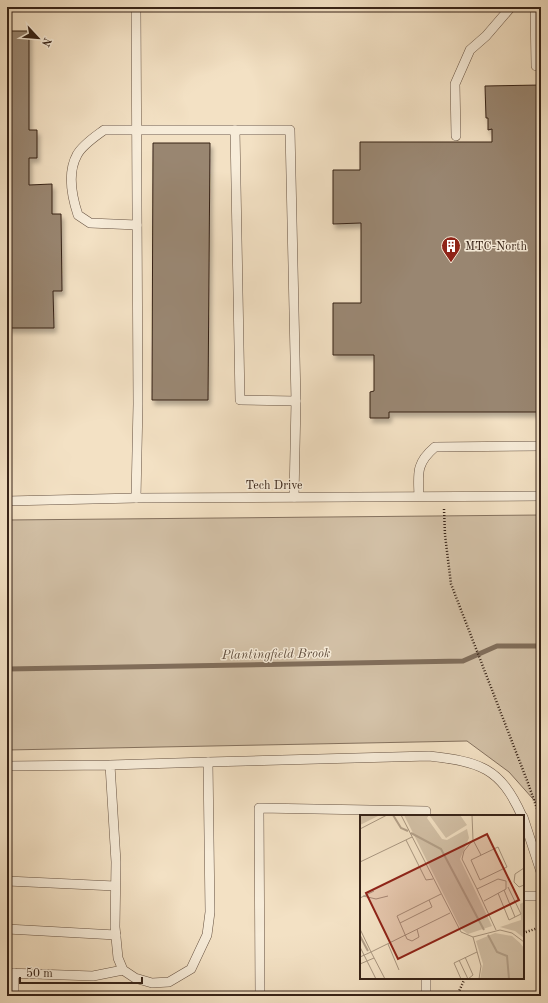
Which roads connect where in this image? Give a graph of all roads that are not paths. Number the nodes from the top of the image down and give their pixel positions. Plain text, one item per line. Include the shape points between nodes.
1 (136, 7) edge
2 (511, 7) edge
3 (535, 7) edge
4 (536, 66) dead end
5 (137, 130) junction
6 (235, 130) junction
7 (456, 136) dead end
8 (137, 225) junction
9 (296, 401) junction
10 (541, 446) edge
11 (419, 496) junction
12 (541, 496) edge
13 (294, 497) junction
14 (136, 498) junction
15 (7, 502) edge
16 (208, 762) junction
17 (110, 765) junction
18 (7, 766) edge
19 (426, 815) edge
20 (522, 815) edge
21 (524, 820) edge
22 (541, 872) edge
23 (7, 881) edge
24 (115, 886) junction
25 (524, 896) edge
26 (541, 896) edge
27 (7, 929) edge
28 (116, 935) junction
29 (123, 970) junction
30 (11, 973) edge
31 (426, 979) edge
32 (14, 996) edge
33 (260, 996) edge
34 (426, 996) edge

1 - 5 lane
2 - 7 lane via 470,50 455,84
3 - 4 lane
5 - 6 lane
5 - 8 lane
5 - 8 lane via 104,130 77,154 72,174 73,200 78,215 90,223
6 - 9 lane via 240,400
6 - 9 lane via 290,130
8 - 14 lane
9 - 13 lane
10 - 11 lane via 435,447 424,456 418,472
11 - 12 lane, Tech Drive
11 - 13 lane, Tech Drive
13 - 14 lane, Tech Drive
14 - 15 lane, Tech Drive
16 - 17 lane
16 - 20 lane via 429,756 463,760 491,771 513,795
16 - 29 lane via 210,912 207,935 191,969 169,982 152,983 135,978
17 - 18 lane
17 - 24 lane
19 - 33 lane via 426,811 259,808
21 - 22 lane
23 - 24 lane
24 - 28 lane
25 - 26 lane
27 - 28 lane
28 - 29 lane via 118,958
29 - 30 lane via 93,976
30 - 32 lane
31 - 34 lane

